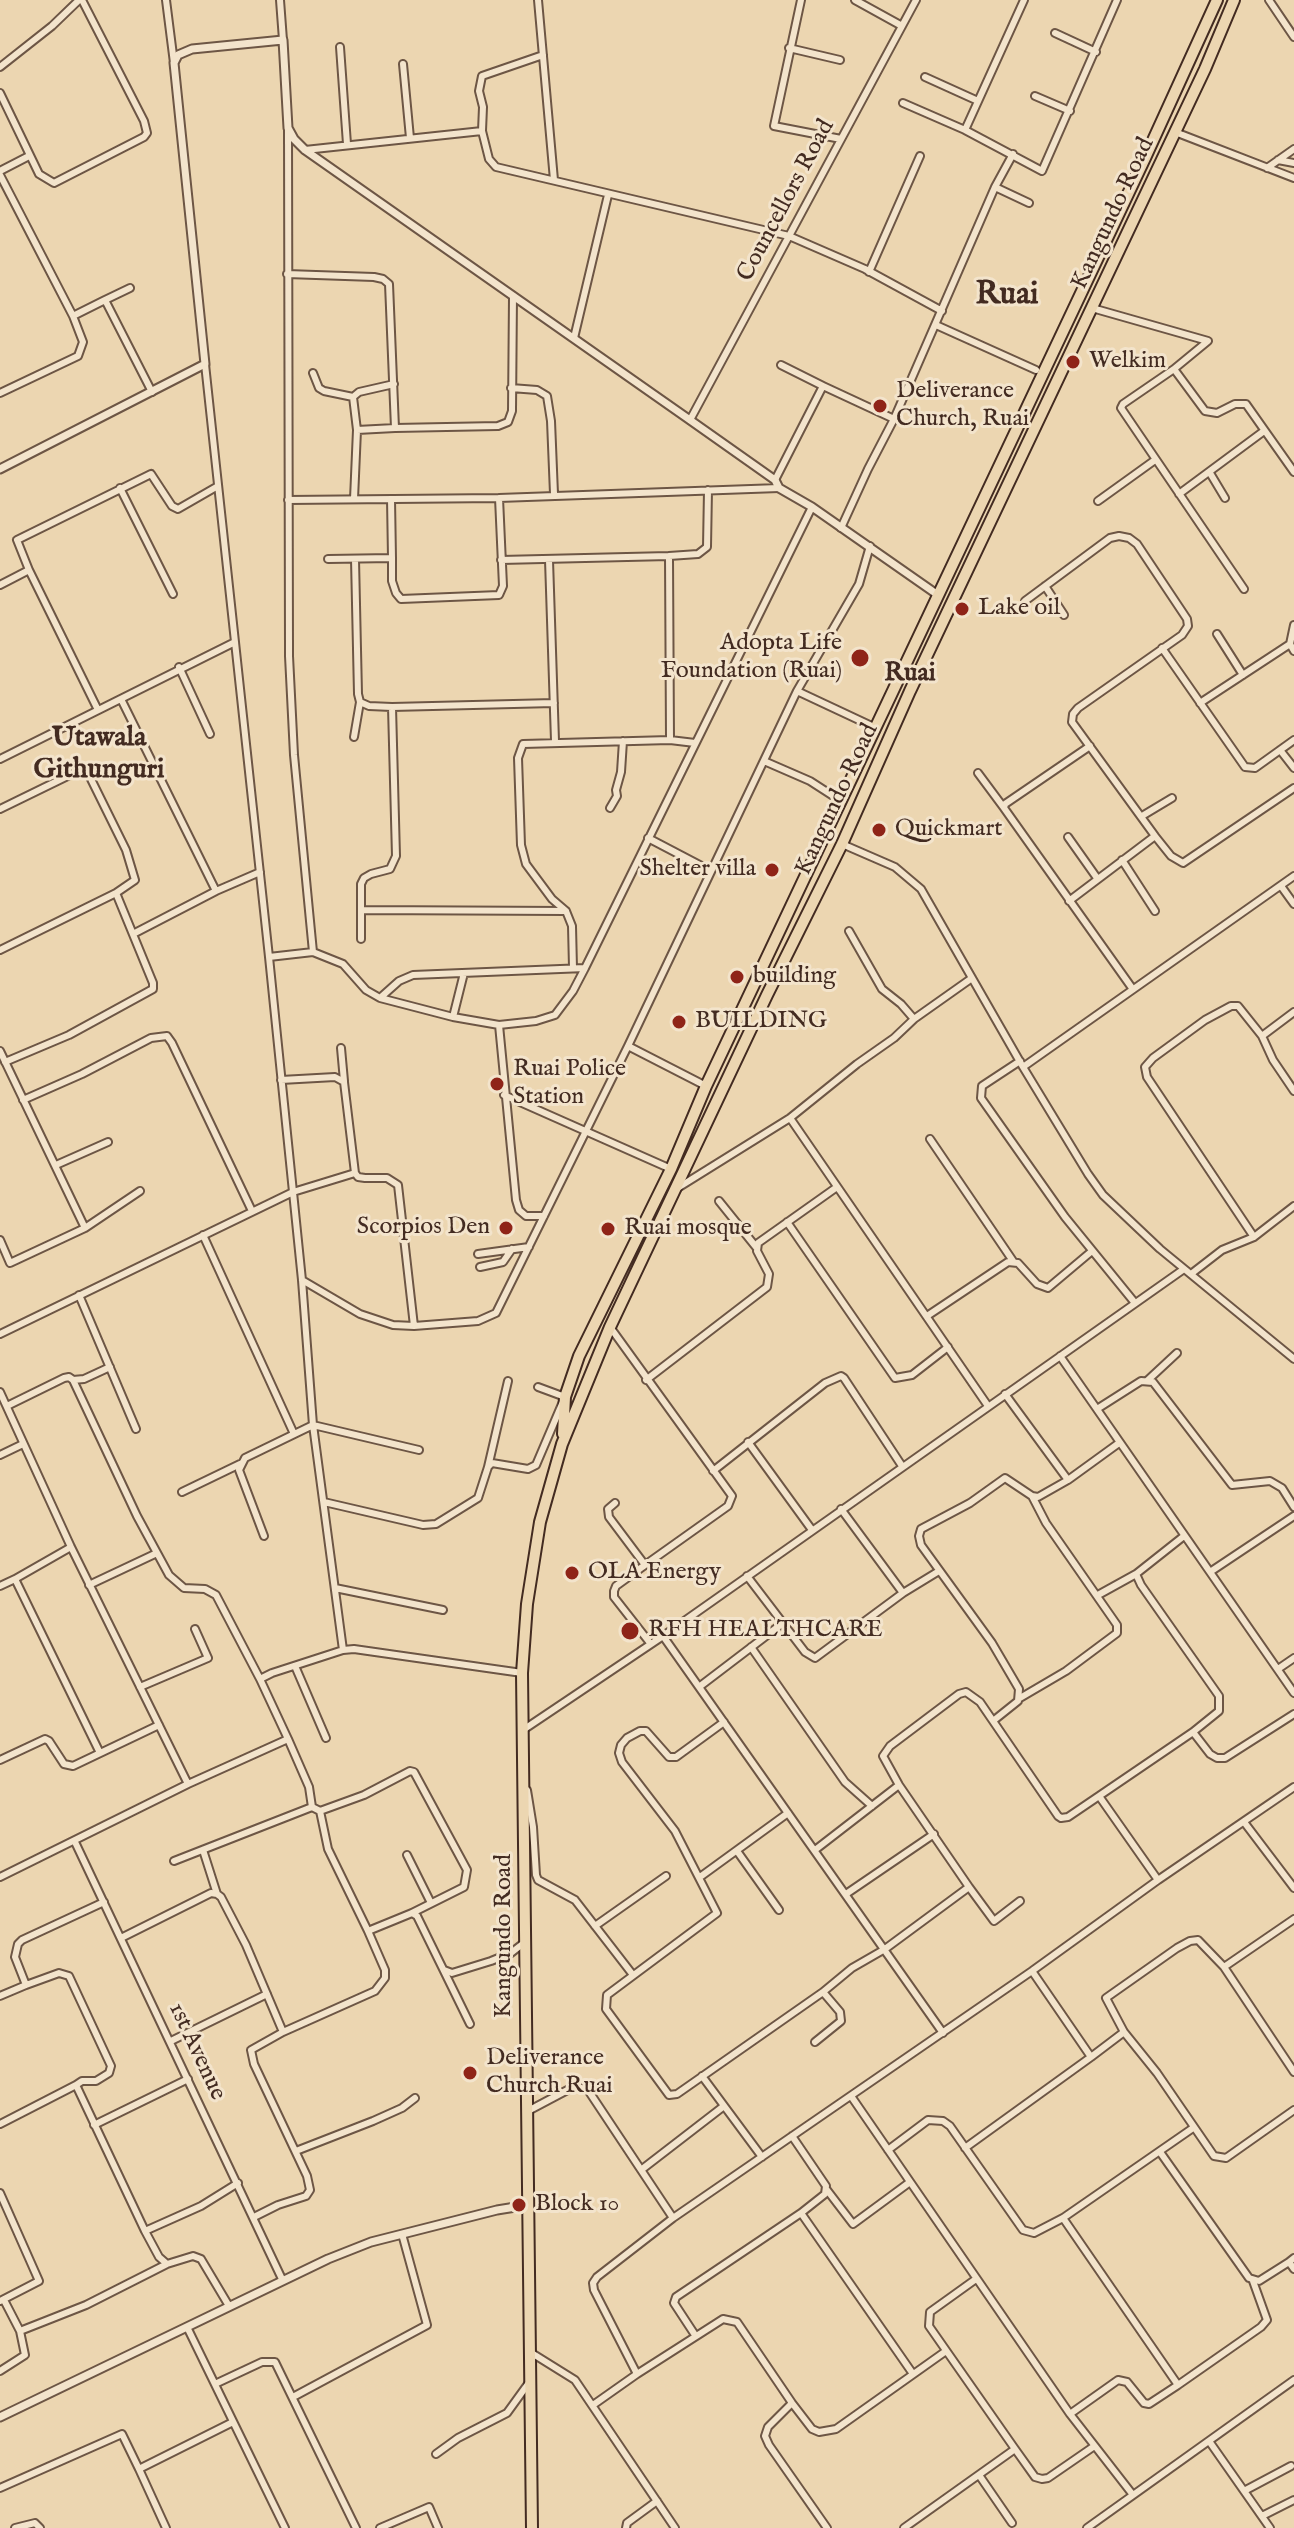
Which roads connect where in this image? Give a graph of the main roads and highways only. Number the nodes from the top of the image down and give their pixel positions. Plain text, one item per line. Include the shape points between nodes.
1 (1217, 0) edge
2 (1234, 0) edge
3 (840, 802) junction
4 (856, 813) junction
5 (579, 1356) junction
6 (596, 1362) junction
7 (562, 1444) junction
8 (532, 2528) edge

1 - 3 highway, Kangundo Road
2 - 4 highway, Kangundo Road
3 - 4 highway
3 - 5 highway, Kangundo Road
4 - 6 highway, Kangundo Road
5 - 6 highway
5 - 7 highway, Kangundo Road via 565,1397
6 - 7 highway, Kangundo Road
7 - 8 highway, Kangundo Road via 534,1549 522,1673

